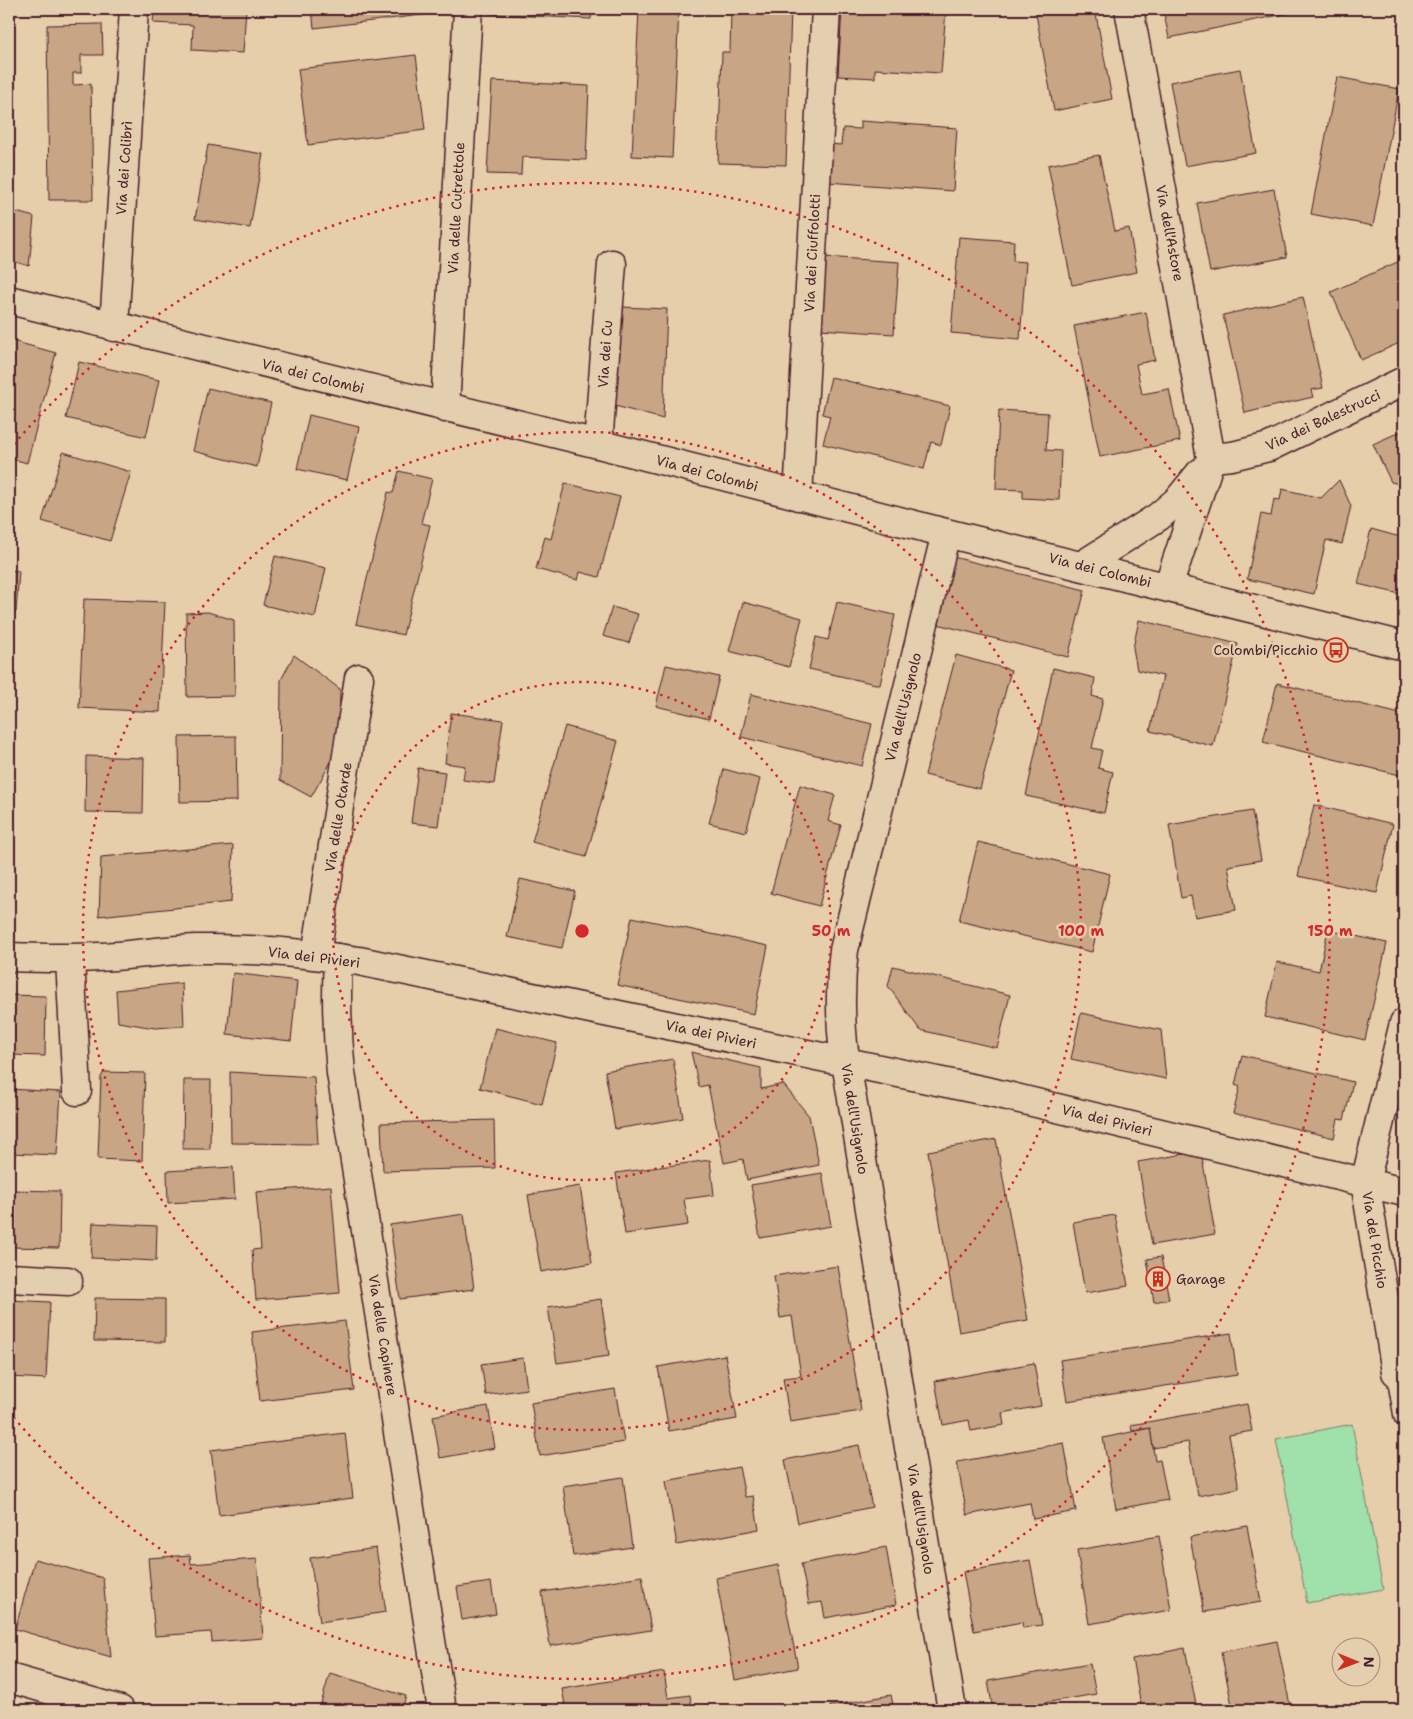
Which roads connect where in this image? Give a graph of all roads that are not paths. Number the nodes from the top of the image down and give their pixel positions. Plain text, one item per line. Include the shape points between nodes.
1 (134, 9) edge
2 (468, 9) edge
3 (826, 9) edge
4 (1129, 9) edge
5 (612, 264) dead end
6 (9, 300) edge
7 (114, 327) junction
8 (1404, 381) edge
9 (445, 408) junction
10 (598, 444) junction
11 (1211, 458) junction
12 (798, 496) junction
13 (946, 533) junction
14 (1081, 566) junction
15 (1168, 587) junction
16 (1404, 646) edge
17 (359, 678) dead end
18 (9, 957) edge
19 (327, 957) junction
20 (70, 958) junction
21 (1404, 1023) edge
22 (846, 1062) junction
23 (77, 1091) dead end
24 (1366, 1182) junction
25 (1404, 1192) edge
26 (9, 1278) edge
27 (68, 1281) dead end
28 (1396, 1372) joint
29 (1404, 1417) edge
30 (9, 1678) edge
31 (120, 1710) edge
32 (442, 1710) edge
33 (952, 1710) edge

1 - 7 street, Via dei Colibrì
2 - 9 street, Via delle Cutrettole
3 - 12 street, Via dei Ciuffolotti
4 - 11 street, Via dell'Astore
5 - 10 street, Via dei Cu
6 - 7 street, Via dei Colombi
7 - 9 street, Via dei Colombi
8 - 11 street, Via dei Balestrucci via 1269,447
9 - 10 street, Via dei Colombi
10 - 12 street, Via dei Colombi
11 - 14 street via 1178,500 1158,517
11 - 15 street
12 - 13 street, Via dei Colombi
13 - 14 street, Via dei Colombi
13 - 22 street, Via dell'Usignolo via 844,950 840,999
14 - 15 street, Via dei Colombi
15 - 16 street, Via dei Colombi
17 - 19 street, Via delle Otarde
18 - 20 street, Via dei Pivieri
19 - 20 street, Via dei Pivieri via 247,950 194,950
19 - 22 street, Via dei Pivieri
19 - 32 street, Via delle Capinere via 336,1002 341,1073
20 - 23 street
21 - 24 street, Via del Picchio
22 - 24 street, Via dei Pivieri via 995,1093
22 - 33 street, Via dell'Usignolo
24 - 25 street, Via dei Pivieri
24 - 28 street, Via del Picchio
26 - 27 street
28 - 29 lane
30 - 31 street

